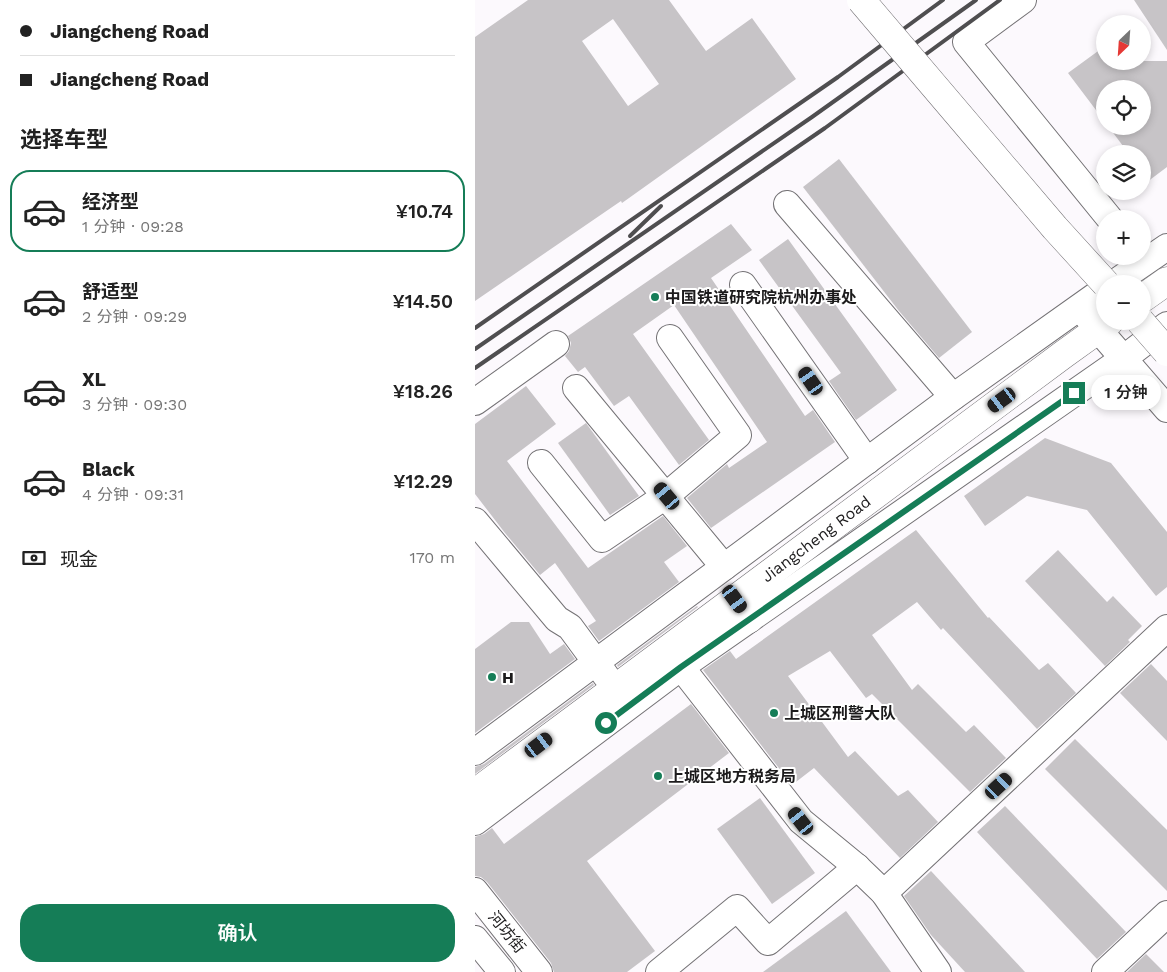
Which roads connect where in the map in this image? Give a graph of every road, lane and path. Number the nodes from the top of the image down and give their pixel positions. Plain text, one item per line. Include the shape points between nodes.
1 (861, 0) edge
2 (1023, 0) edge
3 (787, 204) dead end
4 (1103, 210) edge
5 (1156, 255) edge
6 (1098, 275) edge
7 (1126, 275) edge
8 (1167, 281) edge
9 (743, 285) dead end
10 (1151, 292) edge
11 (1096, 296) edge
12 (1079, 307) junction
13 (1096, 319) edge
14 (1167, 325) edge
15 (1098, 330) edge
16 (1107, 330) edge
17 (1147, 330) edge
18 (670, 338) dead end
19 (555, 344) dead end
20 (1167, 352) edge
21 (1123, 359) junction
22 (577, 388) dead end
23 (953, 397) junction
24 (475, 402) edge
25 (1167, 408) edge
26 (867, 461) junction
27 (541, 463) dead end
28 (667, 496) junction
29 (475, 521) edge
30 (724, 567) junction
31 (742, 609) junction
32 (1167, 628) edge
33 (596, 662) junction
34 (681, 667) junction
35 (615, 688) junction
36 (475, 752) edge
37 (475, 793) edge
38 (475, 822) edge
39 (857, 867) junction
40 (475, 891) edge
41 (884, 893) junction
42 (1167, 914) edge
43 (475, 939) edge
44 (501, 972) edge
45 (539, 972) edge
46 (659, 972) edge
47 (938, 972) edge
48 (1105, 972) edge

1 - 6 main road, bridge
2 - 4 street via 966,42
3 - 23 street
5 - 7 street
8 - 10 main road
9 - 26 street
11 - 12 street, Jiangcheng Road
12 - 13 street
12 - 23 street, Jiangcheng Road
14 - 21 street, Jiangcheng Road
15 - 31 main road, Jiangcheng Road
16 - 21 street
17 - 20 main road, bridge
18 - 28 street via 738,436
19 - 24 street
21 - 25 street
21 - 31 street, Jiangcheng Road
22 - 28 street
23 - 26 street, Jiangcheng Road
26 - 30 street, Jiangcheng Road
27 - 28 street via 602,539
28 - 30 street
29 - 33 street via 557,618 570,627
30 - 33 street, Jiangcheng Road
31 - 34 street, Jiangcheng Road
31 - 35 main road, Jiangcheng Road
32 - 41 street
33 - 35 street
33 - 36 street, Jiangcheng Road
34 - 38 street, Jiangcheng Road
34 - 39 street via 801,821
35 - 37 main road, Jiangcheng Road
39 - 41 street
39 - 46 street via 768,942 737,908
40 - 45 street, 河坊街
41 - 47 street
42 - 48 street
43 - 44 street

